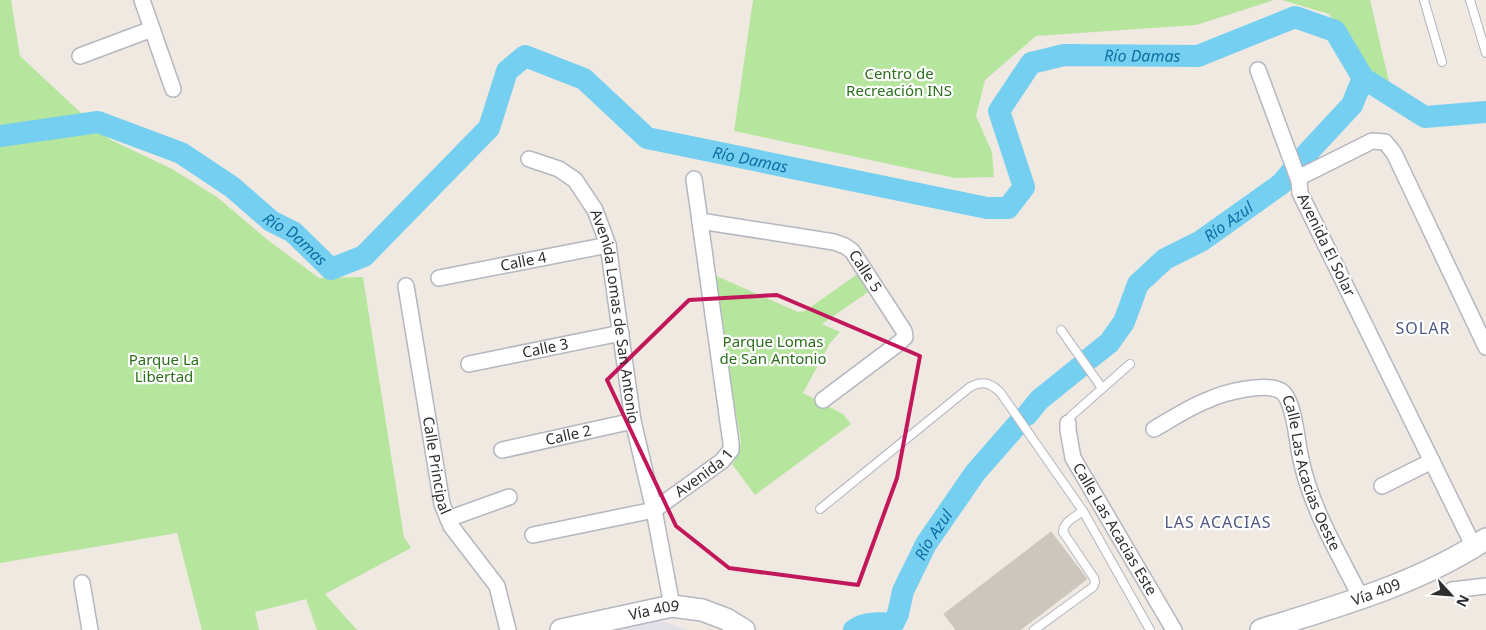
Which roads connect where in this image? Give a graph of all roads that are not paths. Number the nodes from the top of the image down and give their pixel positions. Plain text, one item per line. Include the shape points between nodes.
1 (142, 0) edge
2 (1424, 0) edge
3 (1470, 0) edge
4 (152, 29) junction
5 (87, 49) dead end
6 (1486, 53) edge
7 (1442, 62) dead end
8 (1258, 70) dead end
9 (173, 88) dead end
10 (529, 159) dead end
11 (694, 179) dead end
12 (1298, 179) junction
13 (700, 220) junction
14 (608, 245) junction
15 (439, 278) dead end
16 (406, 286) dead end
17 (1061, 330) dead end
18 (621, 332) junction
19 (1486, 347) edge
20 (469, 364) dead end
21 (1130, 364) dead end
22 (1102, 388) junction
23 (823, 400) dead end
24 (633, 421) junction
25 (1068, 423) joint
26 (1154, 429) dead end
27 (502, 450) dead end
28 (1432, 461) junction
29 (1382, 486) dead end
30 (509, 497) dead end
31 (820, 509) dead end
32 (654, 510) junction
33 (1083, 511) junction
34 (448, 519) junction
35 (532, 535) dead end
36 (1480, 543) edge
37 (82, 583) dead end
38 (1486, 586) edge
39 (1452, 590) dead end
40 (1361, 598) junction
41 (672, 606) junction
42 (90, 630) edge
43 (508, 630) edge
44 (561, 630) edge
45 (744, 630) edge
46 (1034, 630) edge
47 (1150, 630) edge
48 (1174, 630) edge
49 (1261, 630) edge

1 - 4 street
2 - 7 lane
3 - 6 lane
4 - 5 street
4 - 9 street
8 - 12 street
10 - 14 street, Avenida Lomas de San Antonio via 559,169 575,180 596,210
11 - 13 street, Avenida 1
12 - 19 street, Avenida El Solar via 1372,141 1385,142 1394,152
12 - 28 street, Avenida El Solar via 1300,193
13 - 23 street, Calle 5 via 834,242 852,251 904,330 905,337
13 - 32 street, Avenida 1 via 731,450 722,461
14 - 15 street, Calle 4
14 - 18 street, Avenida Lomas de San Antonio
16 - 34 street, Calle Principal via 442,504
17 - 22 lane
18 - 20 street, Calle 3
18 - 24 street, Avenida Lomas de San Antonio
21 - 22 lane
22 - 25 lane via 1071,416
24 - 27 street, Calle 2
24 - 32 street, Avenida Lomas de San Antonio
25 - 48 street, Calle Las Acacias Este via 1073,458
26 - 40 street, Calle Las Acacias Oeste via 1208,399 1257,386 1284,392 1291,406 1304,475 1316,508
28 - 29 street
28 - 36 street, Avenida El Solar
30 - 34 street
31 - 33 lane via 978,382 992,385 1000,392
32 - 35 street
32 - 41 street
33 - 46 lane via 1066,524 1063,532 1094,578 1093,587
33 - 47 lane
34 - 43 street, Calle Principal via 497,586
36 - 40 street, Vía 409 via 1396,585
37 - 42 street
38 - 39 street
40 - 49 street, Vía 409
41 - 44 street, Vía 409
41 - 45 street, Vía 409 via 702,610

